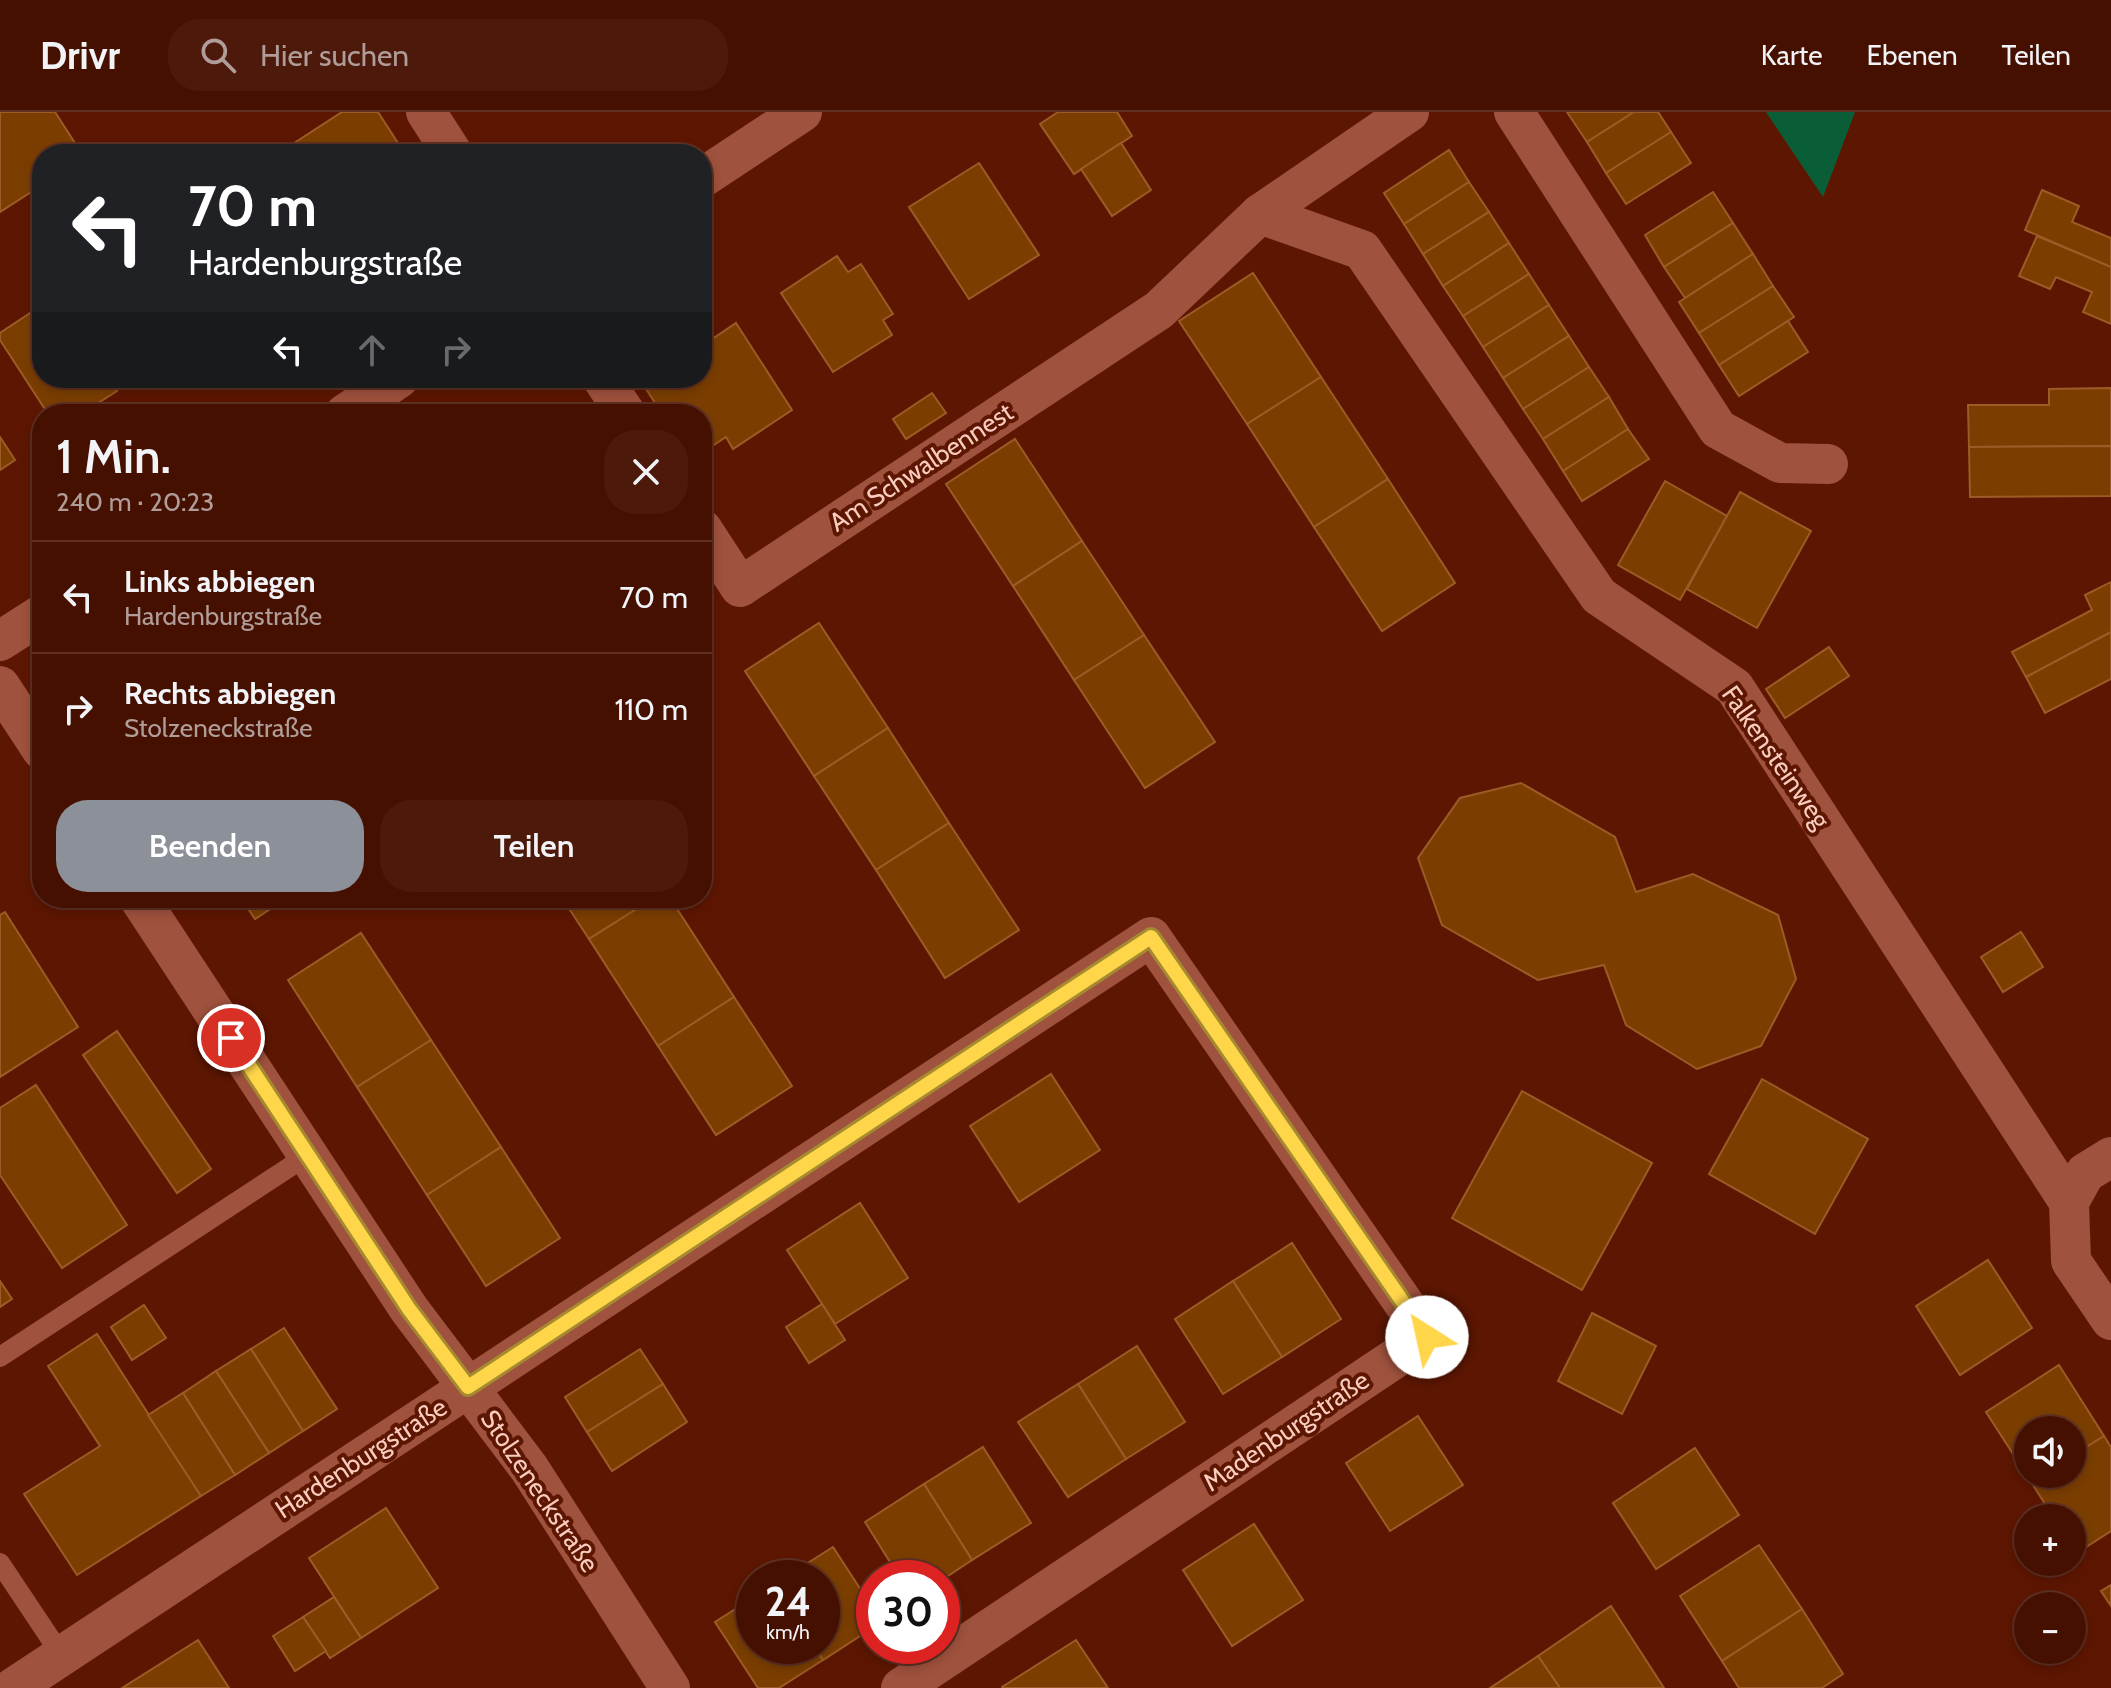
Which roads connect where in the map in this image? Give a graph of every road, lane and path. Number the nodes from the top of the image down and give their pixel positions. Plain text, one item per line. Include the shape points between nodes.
1 (426, 112) edge
2 (802, 112) edge
3 (1409, 112) edge
4 (1514, 112) edge
5 (447, 144) edge
6 (712, 171) edge
7 (1260, 214) junction
8 (384, 388) edge
9 (360, 404) edge
10 (1828, 464) dead end
11 (712, 544) edge
12 (32, 620) edge
13 (0, 641) edge
14 (0, 686) edge
15 (32, 735) edge
16 (146, 908) edge
17 (1151, 937) joint
18 (308, 1155) junction
19 (2111, 1157) edge
20 (2069, 1202) junction
21 (2111, 1320) edge
22 (0, 1357) edge
23 (468, 1387) junction
24 (0, 1563) edge
25 (62, 1656) junction
26 (13, 1688) edge
27 (670, 1688) edge
28 (901, 1688) edge

1 - 5 street
2 - 6 street
3 - 7 street
4 - 10 street via 1718,429 1780,463
7 - 11 street, Am Schwalbennest via 1159,310 740,587
7 - 20 street, Falkensteinweg via 1362,250 1599,596 1734,687
8 - 9 street
12 - 13 street
14 - 15 street
16 - 18 street, Stolzeneckstraße
17 - 23 street, Hardenburgstraße
17 - 28 street, Madenburgstraße via 1427,1337
18 - 22 lane
18 - 23 street, Stolzeneckstraße via 409,1309
19 - 20 street via 2085,1173
20 - 21 street via 2071,1261
23 - 25 street, Hardenburgstraße
23 - 27 street, Stolzeneckstraße via 529,1468
24 - 25 lane
25 - 26 street, Hardenburgstraße

